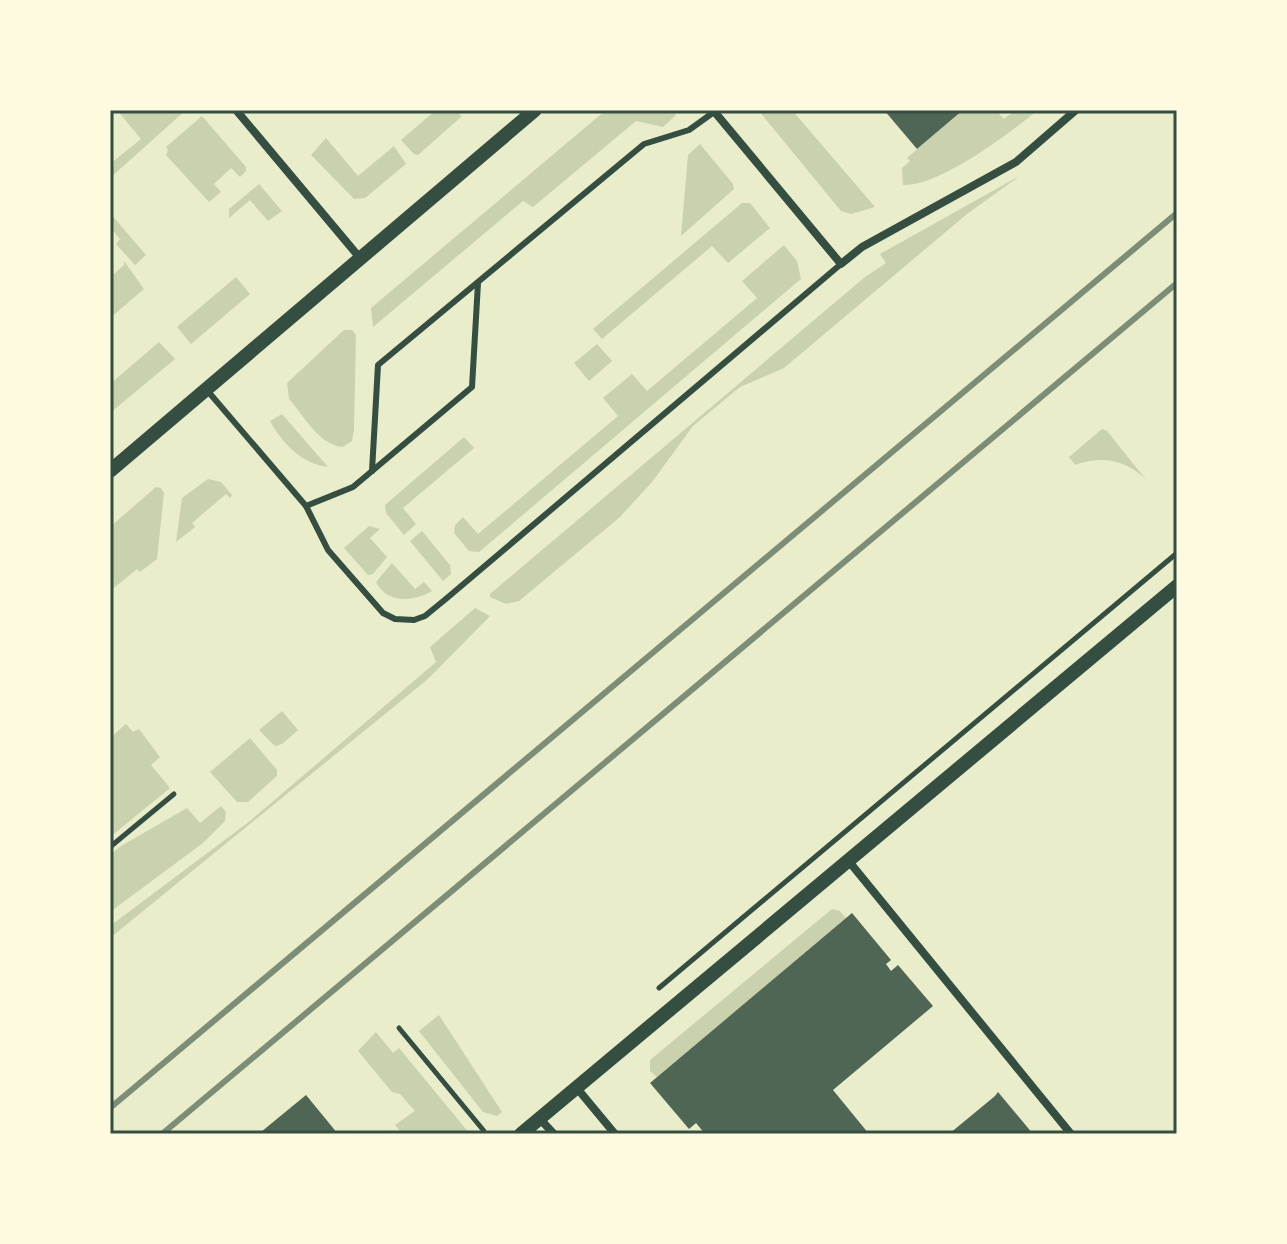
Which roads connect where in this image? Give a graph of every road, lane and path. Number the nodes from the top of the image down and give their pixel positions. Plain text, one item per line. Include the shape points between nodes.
1 (236, 110) edge
2 (535, 110) edge
3 (1076, 110) edge
4 (714, 111) edge
5 (360, 258) junction
6 (841, 264) junction
7 (478, 283) junction
8 (206, 389) junction
9 (110, 471) edge
10 (372, 471) junction
11 (306, 506) junction
12 (1177, 553) edge
13 (1177, 586) edge
14 (174, 794) dead end
15 (110, 847) edge
16 (847, 859) junction
17 (659, 988) dead end
18 (399, 1028) dead end
19 (576, 1087) junction
20 (539, 1118) junction
21 (484, 1131) dead end
22 (521, 1134) edge
23 (554, 1134) edge
24 (615, 1134) edge
25 (1071, 1134) edge

1 - 5 street
2 - 5 street
3 - 6 street via 1016,162 862,247
4 - 6 street
4 - 7 lane via 689,130 644,144
5 - 8 street
6 - 11 lane via 425,616 405,621 383,613 328,550
7 - 10 lane via 472,387
7 - 10 lane via 378,365
8 - 9 street
8 - 11 lane
10 - 11 lane via 353,487
12 - 17 path
13 - 16 street
14 - 15 path
16 - 19 street
16 - 25 street
18 - 21 path
19 - 20 street
19 - 24 street
20 - 22 street
20 - 23 street

